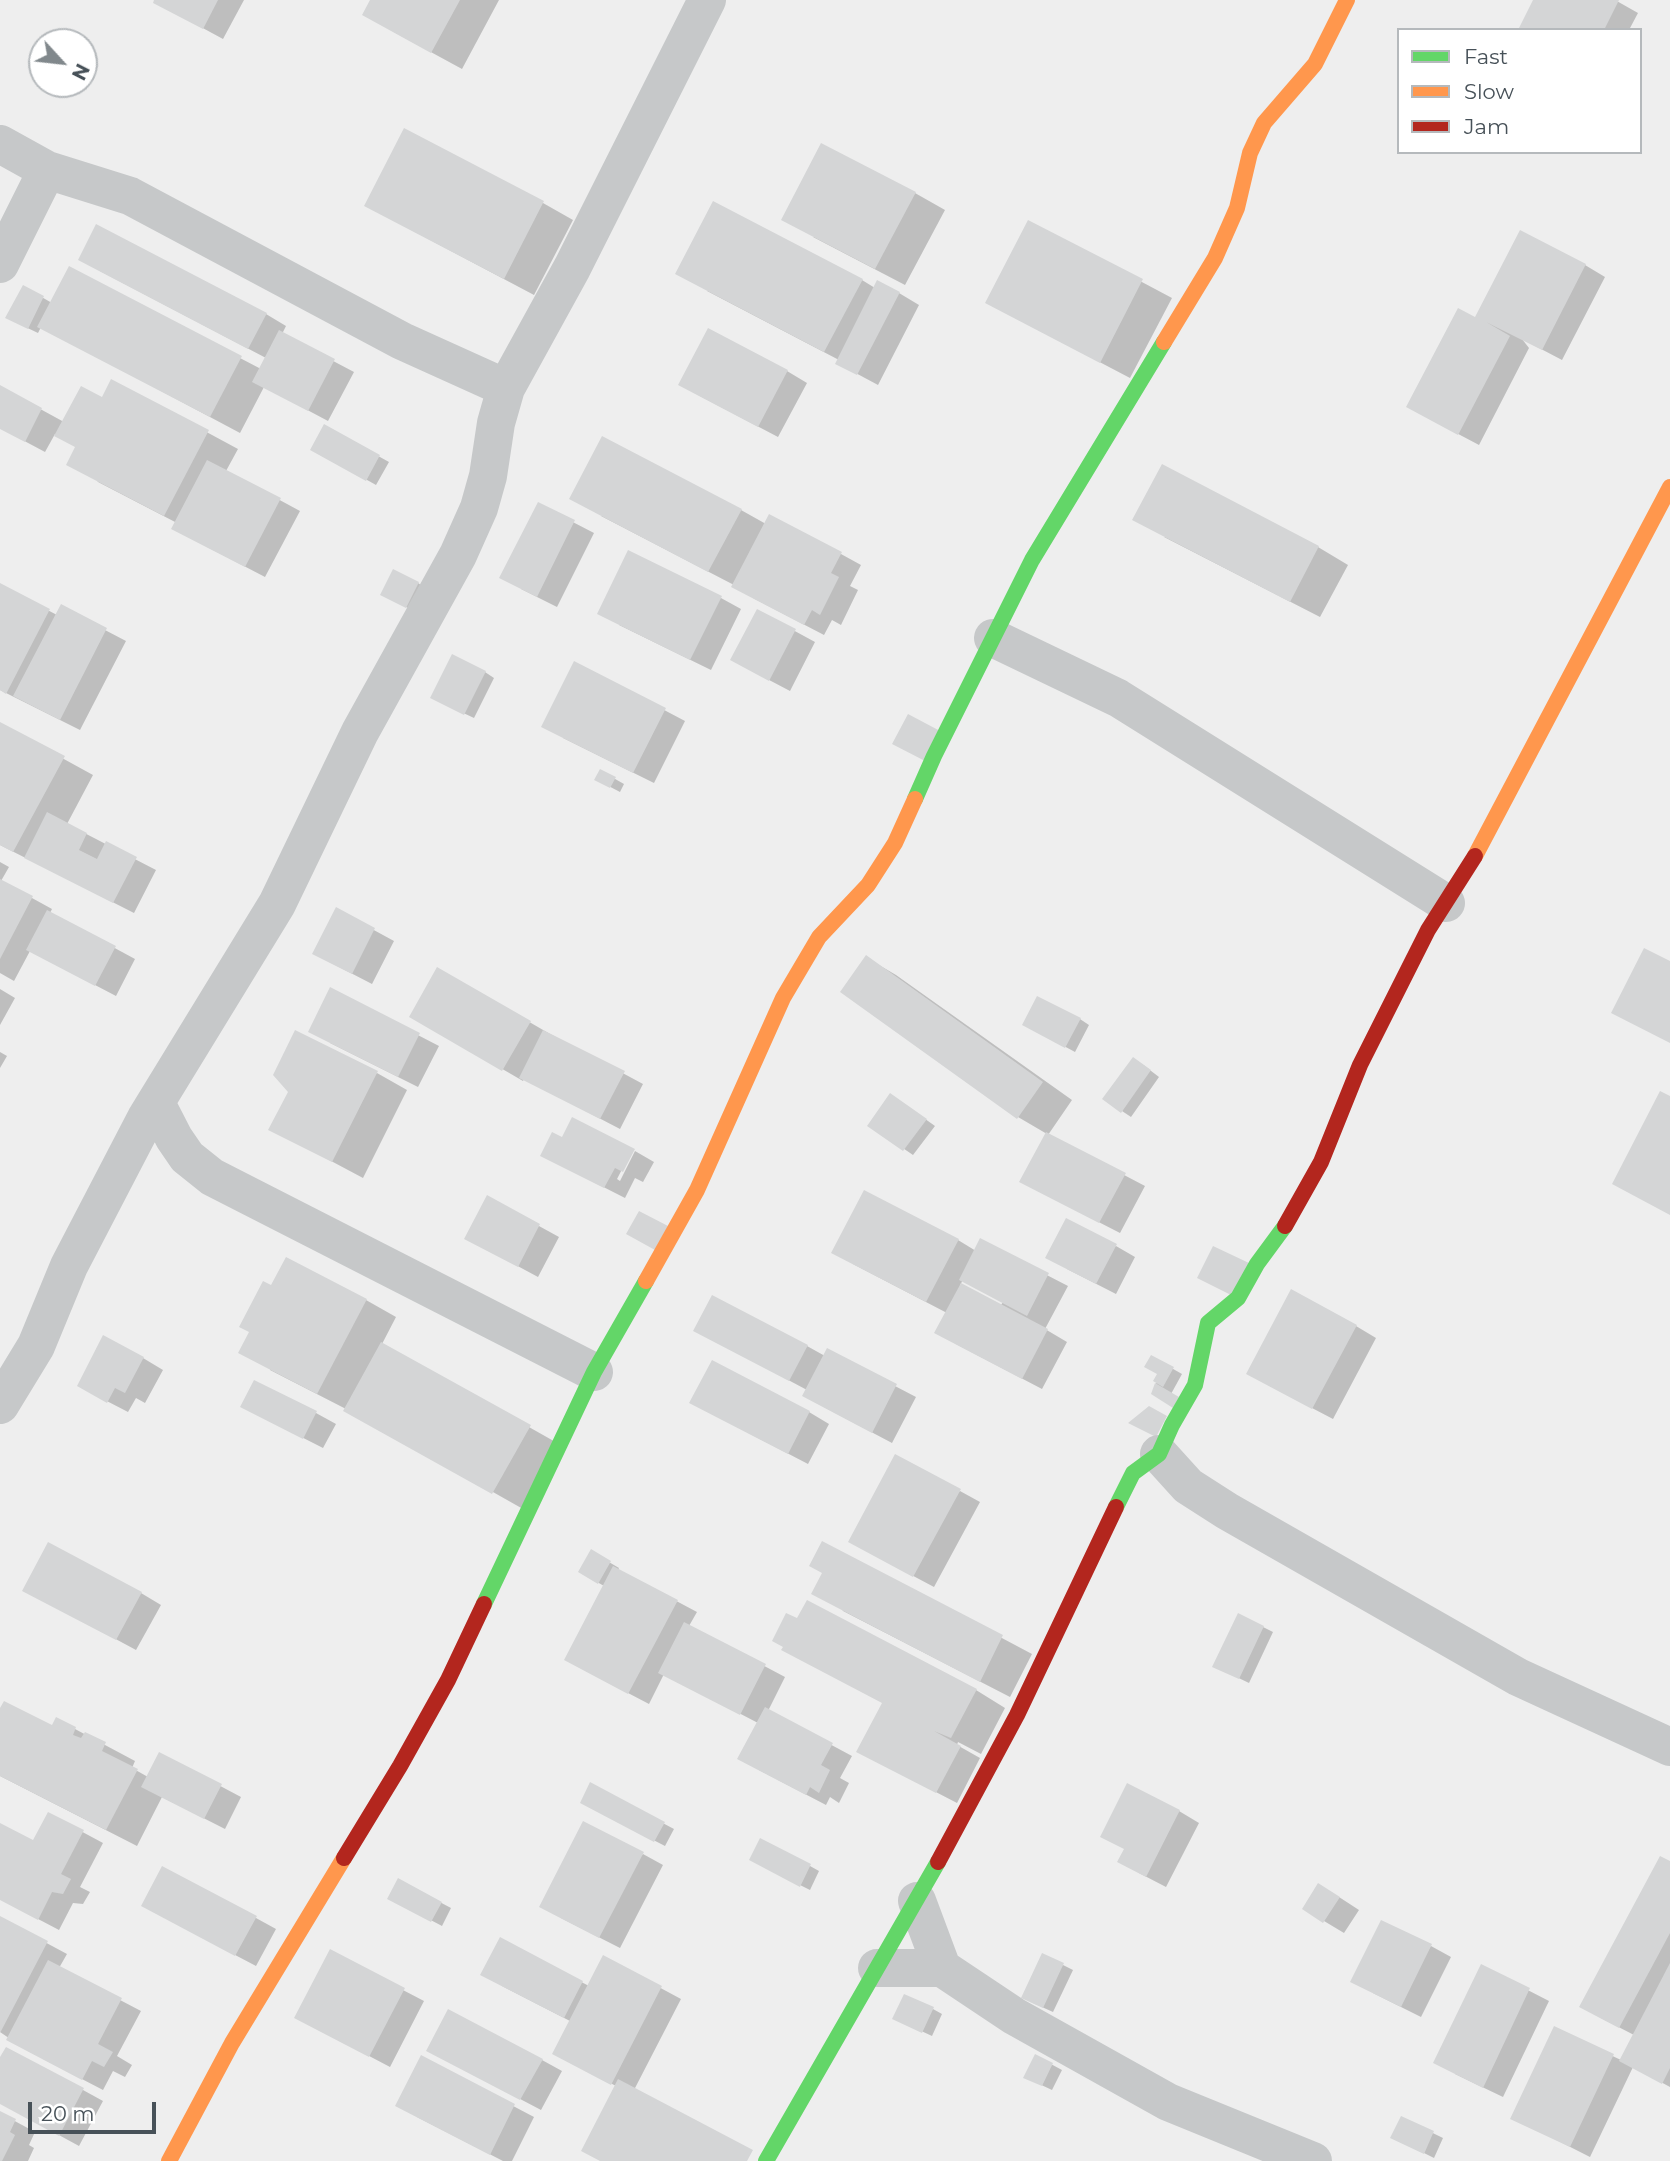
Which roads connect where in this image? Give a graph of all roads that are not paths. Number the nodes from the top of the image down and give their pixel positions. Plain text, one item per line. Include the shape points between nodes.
1 (707, 0) edge
2 (1347, 0) edge
3 (0, 144) edge
4 (47, 170) junction
5 (0, 264) edge
6 (506, 388) junction
7 (1670, 487) edge
8 (993, 638) junction
9 (1446, 903) junction
10 (156, 1103) junction
11 (594, 1372) junction
12 (0, 1405) edge
13 (1159, 1454) junction
14 (1670, 1747) edge
15 (917, 1901) junction
16 (877, 1968) junction
17 (943, 1968) junction
18 (169, 2161) edge
19 (766, 2161) edge
20 (1313, 2161) edge

1 - 6 street
2 - 8 street via 1315,64 1264,124 1215,258 1032,560
3 - 4 street
4 - 5 street
4 - 6 street via 130,196 402,341
6 - 10 street via 479,508 458,555 360,733 277,904
7 - 9 street
8 - 9 street via 1118,698
8 - 11 street via 895,843 868,885 819,937 783,998 697,1190
9 - 13 street via 1360,1065 1321,1163 1292,1216 1238,1298 1208,1322 1195,1385
10 - 11 street via 187,1157 212,1177
10 - 12 street via 69,1266 36,1346
11 - 18 street via 448,1681 232,2043
13 - 14 street via 1188,1486 1227,1511 1518,1677
13 - 15 street via 1133,1473 1017,1715
15 - 16 street
15 - 17 street
16 - 17 street
16 - 19 street
17 - 20 street via 1014,2015 1168,2102

